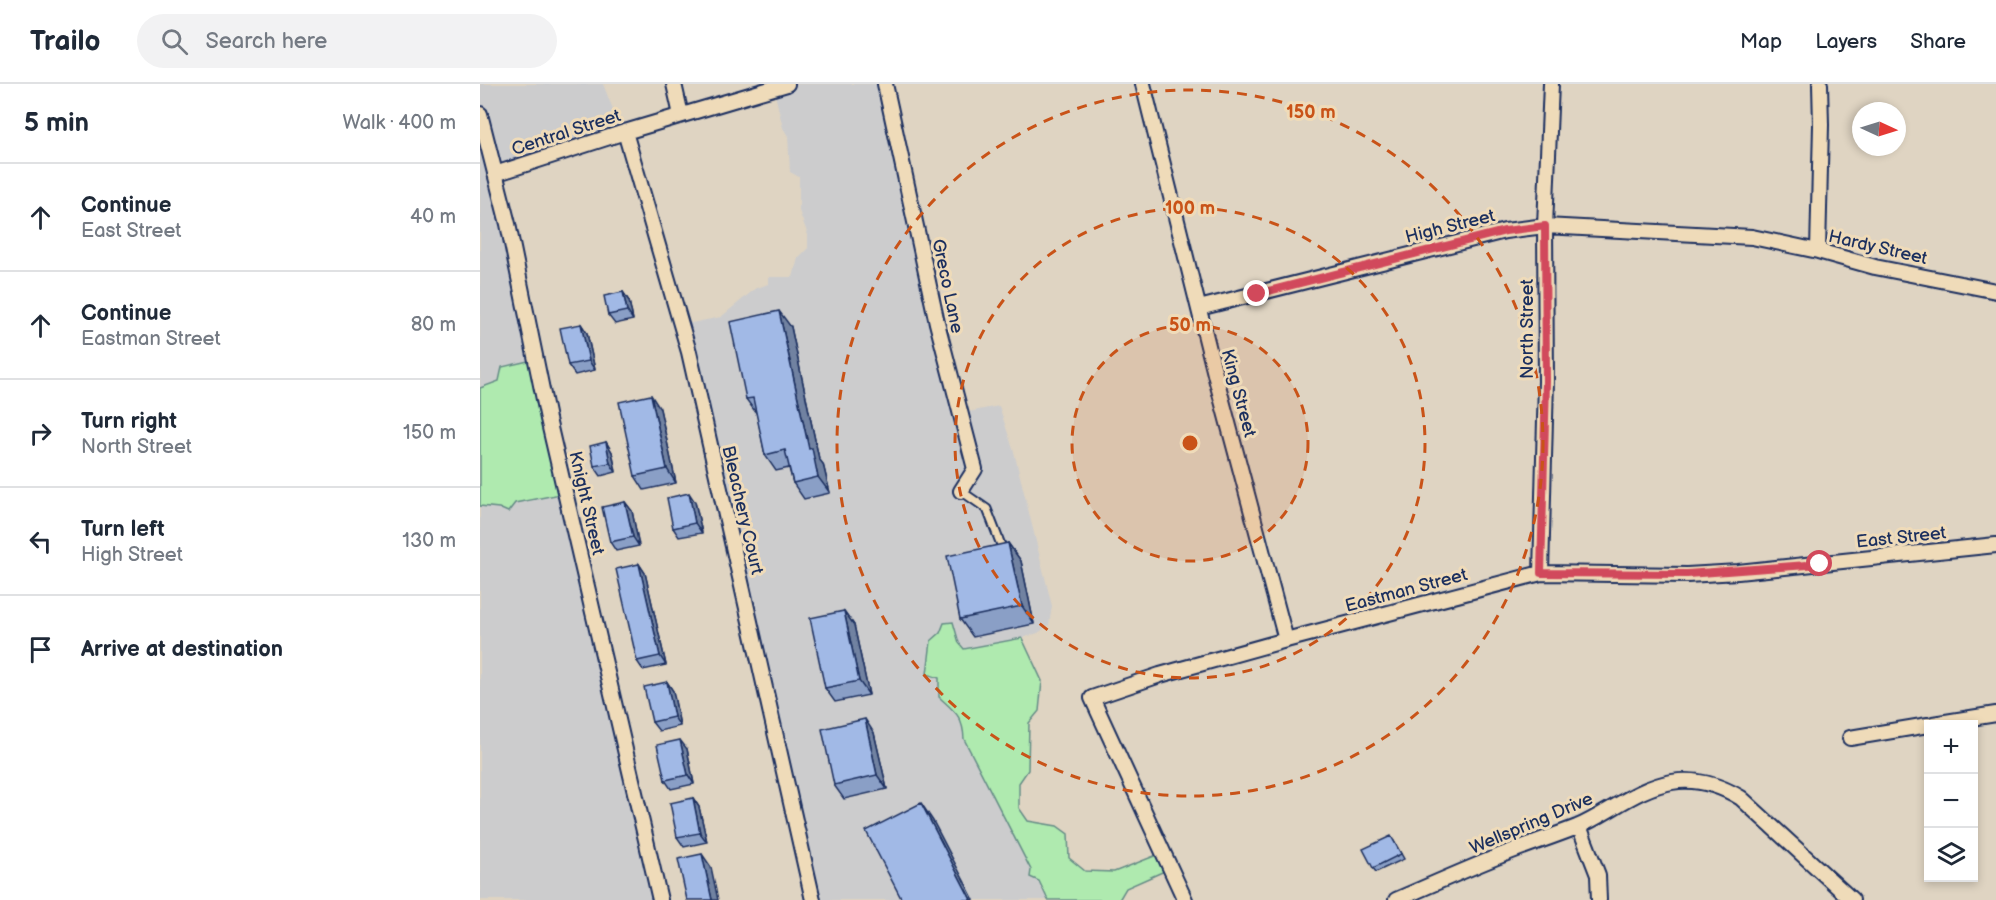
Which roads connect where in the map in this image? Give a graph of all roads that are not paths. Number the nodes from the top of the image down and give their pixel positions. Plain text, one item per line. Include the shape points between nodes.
1 (674, 84) edge
2 (787, 84) edge
3 (885, 84) edge
4 (1143, 84) edge
5 (1551, 84) edge
6 (1820, 84) edge
7 (480, 114) edge
8 (681, 115) junction
9 (625, 132) junction
10 (495, 174) junction
11 (1545, 226) junction
12 (1752, 237) joint
13 (1818, 251) junction
14 (1996, 291) edge
15 (1199, 308) junction
16 (961, 491) joint
17 (1001, 545) edge
18 (1996, 545) edge
19 (1738, 572) joint
20 (1541, 573) junction
21 (1286, 640) junction
22 (1996, 714) edge
23 (1960, 720) edge
24 (1924, 726) edge
25 (1850, 738) dead end
26 (1579, 826) junction
27 (660, 900) edge
28 (813, 900) edge
29 (1185, 900) edge
30 (1395, 900) edge
31 (1599, 900) edge
32 (1852, 900) edge

1 - 8 street
2 - 8 street, Central Street
3 - 16 street, Greco Lane via 937,323 975,470
4 - 15 street, King Street
5 - 11 street, North Street
6 - 13 street
7 - 10 street, Knight Street
8 - 9 street, Central Street
9 - 10 street, Central Street
9 - 28 street, Bleachery Court via 689,352
10 - 27 street, Knight Street
11 - 12 street, High Street
11 - 15 street, High Street via 1495,233
11 - 20 street, North Street
12 - 13 street, Hardy Street
13 - 14 street, Hardy Street via 1875,267
15 - 21 street, King Street
16 - 17 lane via 987,509
18 - 19 street, East Street
19 - 20 street, Eastman Street
20 - 21 street, Eastman Street
21 - 29 street, Eastman Street via 1092,698
22 - 23 street
24 - 25 street
26 - 30 street, Wellspring Drive
26 - 31 street via 1598,875
26 - 32 street, Wellspring Drive via 1653,786 1674,782 1714,785 1741,798

